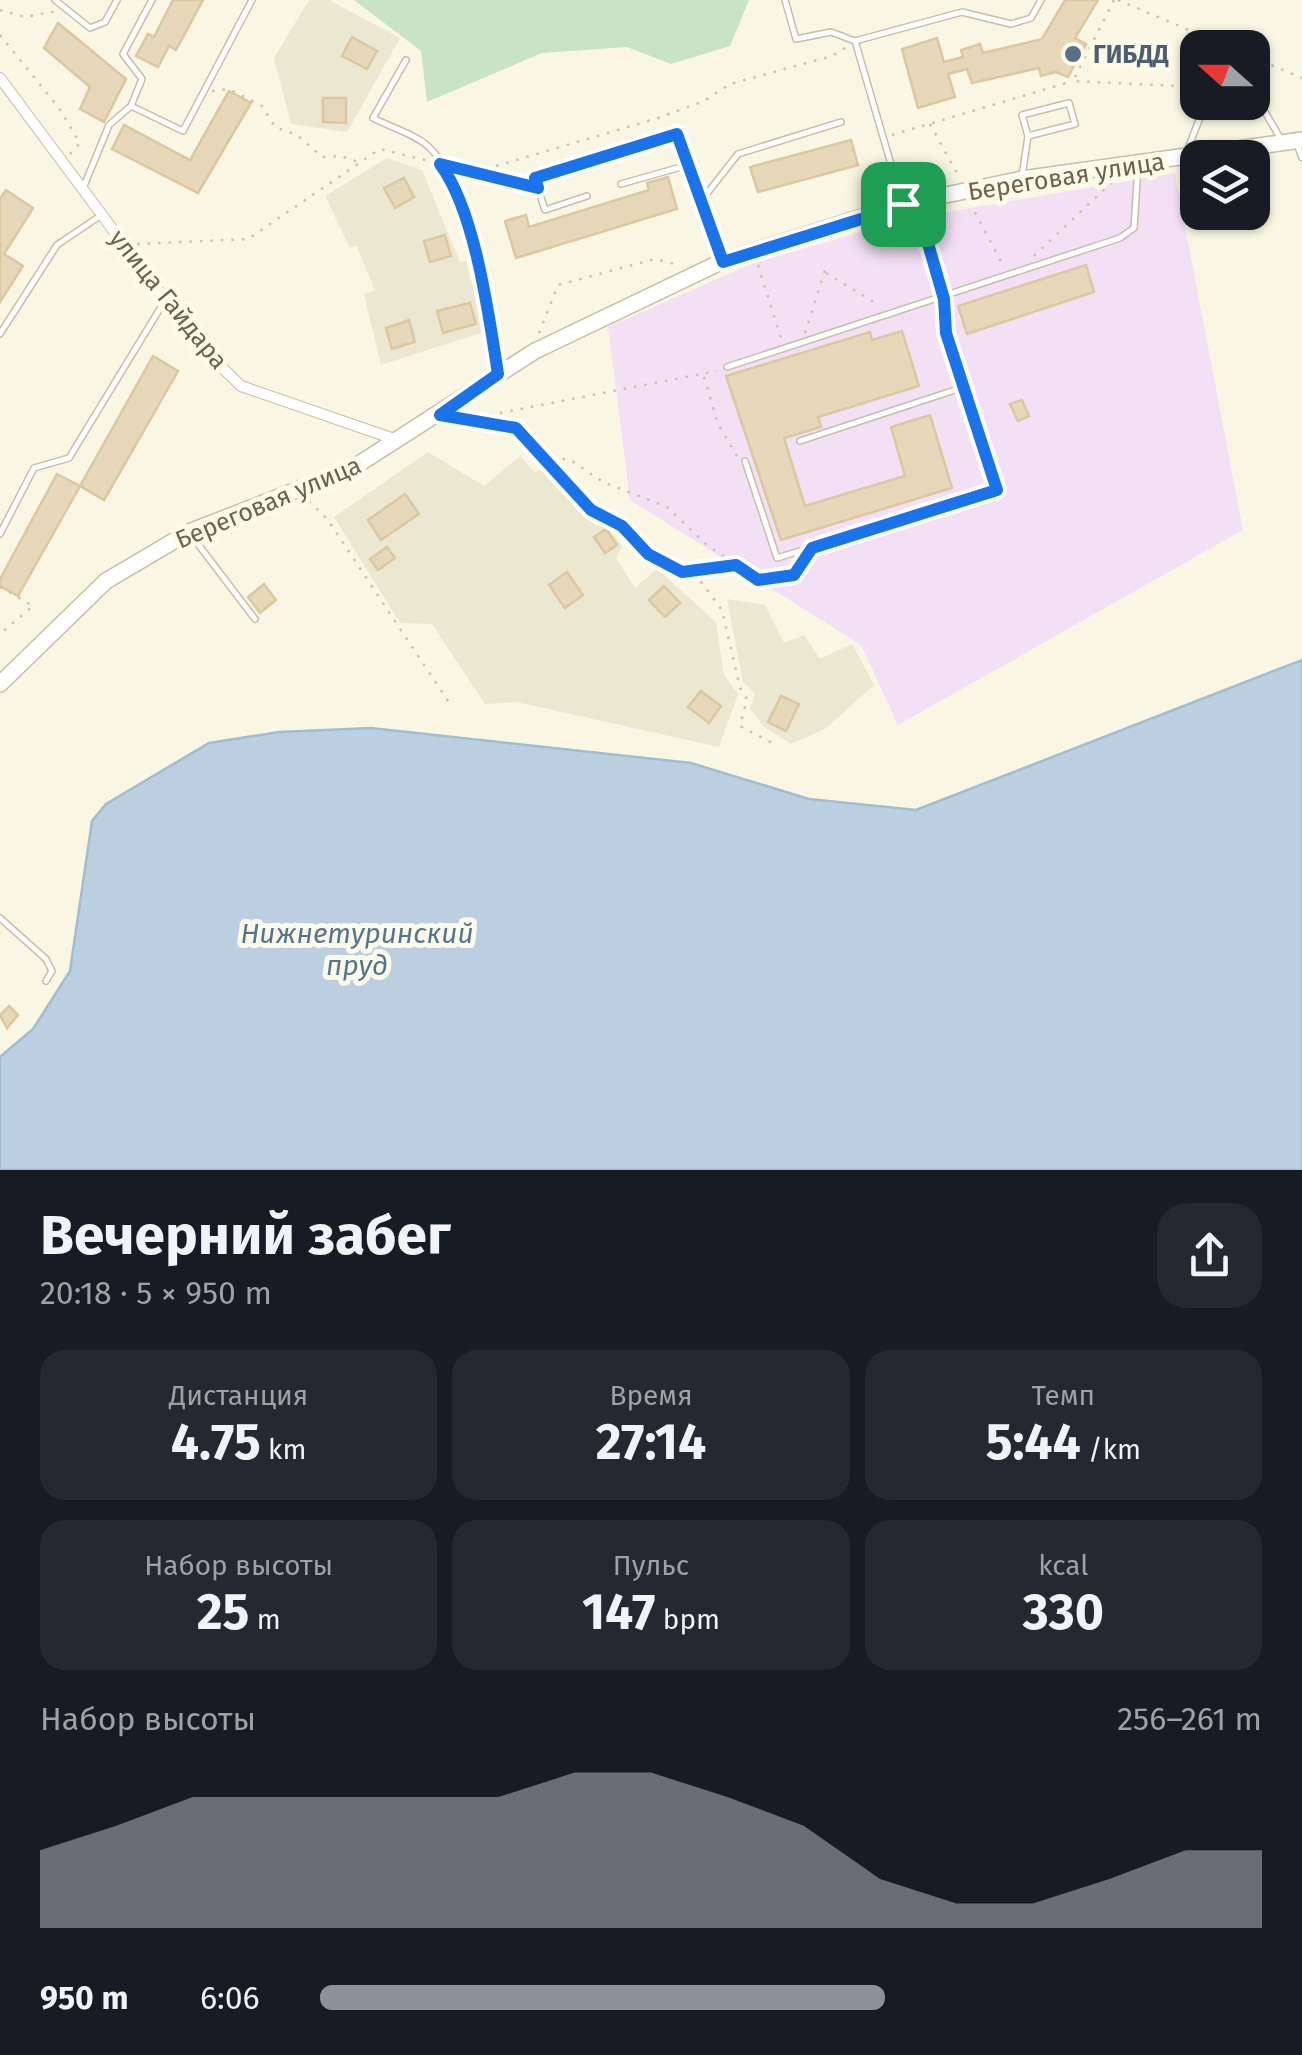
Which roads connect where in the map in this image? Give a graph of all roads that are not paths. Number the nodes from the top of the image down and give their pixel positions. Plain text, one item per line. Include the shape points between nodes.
1 (55, 0) edge
2 (116, 0) edge
3 (152, 0) edge
4 (252, 0) edge
5 (785, 0) edge
6 (1041, 0) edge
7 (855, 41) junction
8 (406, 60) dead end
9 (0, 78) edge
10 (131, 106) junction
11 (1270, 112) edge
12 (841, 122) dead end
13 (1028, 136) junction
14 (1294, 142) edge
15 (1180, 158) edge
16 (1302, 158) edge
17 (1136, 164) junction
18 (688, 165) junction
19 (1022, 180) junction
20 (621, 184) dead end
21 (82, 188) junction
22 (587, 196) dead end
23 (701, 202) junction
24 (910, 203) junction
25 (102, 215) junction
26 (723, 262) junction
27 (944, 299) junction
28 (166, 300) junction
29 (0, 334) edge
30 (727, 367) road end
31 (498, 374) junction
32 (964, 388) junction
33 (398, 440) junction
34 (800, 441) dead end
35 (745, 461) road end
36 (189, 532) junction
37 (0, 534) edge
38 (255, 619) dead end
39 (0, 684) edge
40 (0, 918) edge
41 (46, 982) dead end

1 - 2 lane via 90,28 105,22
3 - 10 lane via 123,54 142,79
4 - 10 lane via 183,131
5 - 7 lane via 796,39 832,32
6 - 7 lane via 1031,18 1011,24 962,12
7 - 24 lane
8 - 31 lane via 373,118 428,146 452,179 484,288
9 - 21 street, улица Гайдара
10 - 21 lane via 109,126
11 - 14 lane
12 - 23 lane via 738,154
13 - 13 lane via 1022,114 1069,102 1075,124
13 - 19 lane
14 - 16 lane
15 - 17 street, Береговая улица
17 - 19 street, Береговая улица
17 - 27 lane via 1134,228 1120,238
18 - 20 lane
18 - 22 lane via 677,134 535,178 544,210
18 - 23 lane
19 - 24 street, Береговая улица
21 - 25 street, улица Гайдара
23 - 26 lane
24 - 26 street, Береговая улица
24 - 27 lane
25 - 28 street, улица Гайдара
25 - 29 lane via 57,245
26 - 31 street, Береговая улица
27 - 30 lane
27 - 32 lane via 946,333
28 - 33 street, улица Гайдара via 241,386
28 - 37 lane via 69,458 34,468
31 - 33 street, Береговая улица
32 - 34 lane
32 - 35 lane via 997,490 778,558
33 - 36 street, Береговая улица via 301,493
36 - 38 lane
36 - 39 street, Береговая улица via 106,582
40 - 41 lane via 46,959 52,971

